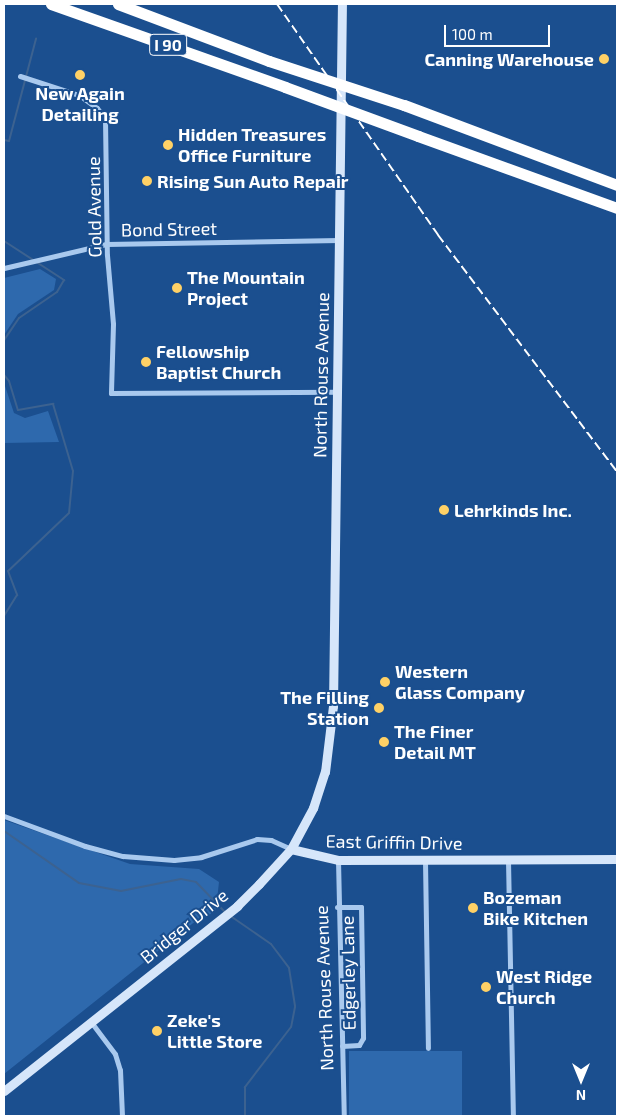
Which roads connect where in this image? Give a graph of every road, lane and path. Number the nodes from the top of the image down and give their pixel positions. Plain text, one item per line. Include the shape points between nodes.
1 (51, 4) edge
2 (118, 4) edge
3 (342, 4) edge
4 (20, 76) dead end
5 (617, 185) edge
6 (617, 208) edge
7 (338, 240) junction
8 (107, 244) junction
9 (4, 268) edge
10 (337, 392) junction
11 (329, 746) joint
12 (4, 816) edge
13 (291, 849) junction
14 (617, 859) edge
15 (338, 860) junction
16 (508, 860) junction
17 (425, 861) junction
18 (338, 907) junction
19 (91, 1022) junction
20 (342, 1046) junction
21 (428, 1048) dead end
22 (4, 1090) edge
23 (122, 1116) edge
24 (344, 1116) edge
25 (513, 1116) edge

1 - 6 highway, I 90, bridge
2 - 5 highway, I 90, bridge via 269,61 404,105
3 - 7 main road, North Rouse Avenue
4 - 8 street, Gold Avenue via 85,98 105,119
7 - 8 street, Bond Street
7 - 10 main road, North Rouse Avenue
8 - 9 street, Bond Street
8 - 10 street, Gold Avenue via 113,324 111,393
10 - 11 main road, North Rouse Avenue
11 - 13 main road, Bridger Drive via 315,804
12 - 13 street, East Griffin Drive via 122,856 174,860 201,858 257,839 271,840
13 - 15 main road, East Griffin Drive
13 - 19 main road, Bridger Drive via 237,906
14 - 16 main road, East Griffin Drive
15 - 17 main road, East Griffin Drive
15 - 18 street, North Rouse Avenue
16 - 17 main road, East Griffin Drive
16 - 25 street
17 - 21 street
18 - 20 street, North Rouse Avenue
18 - 20 street, Edgerley Lane via 361,907 363,1038 359,1045
19 - 22 main road, Bridger Drive
19 - 23 street via 115,1054 120,1070
20 - 24 street, North Rouse Avenue

